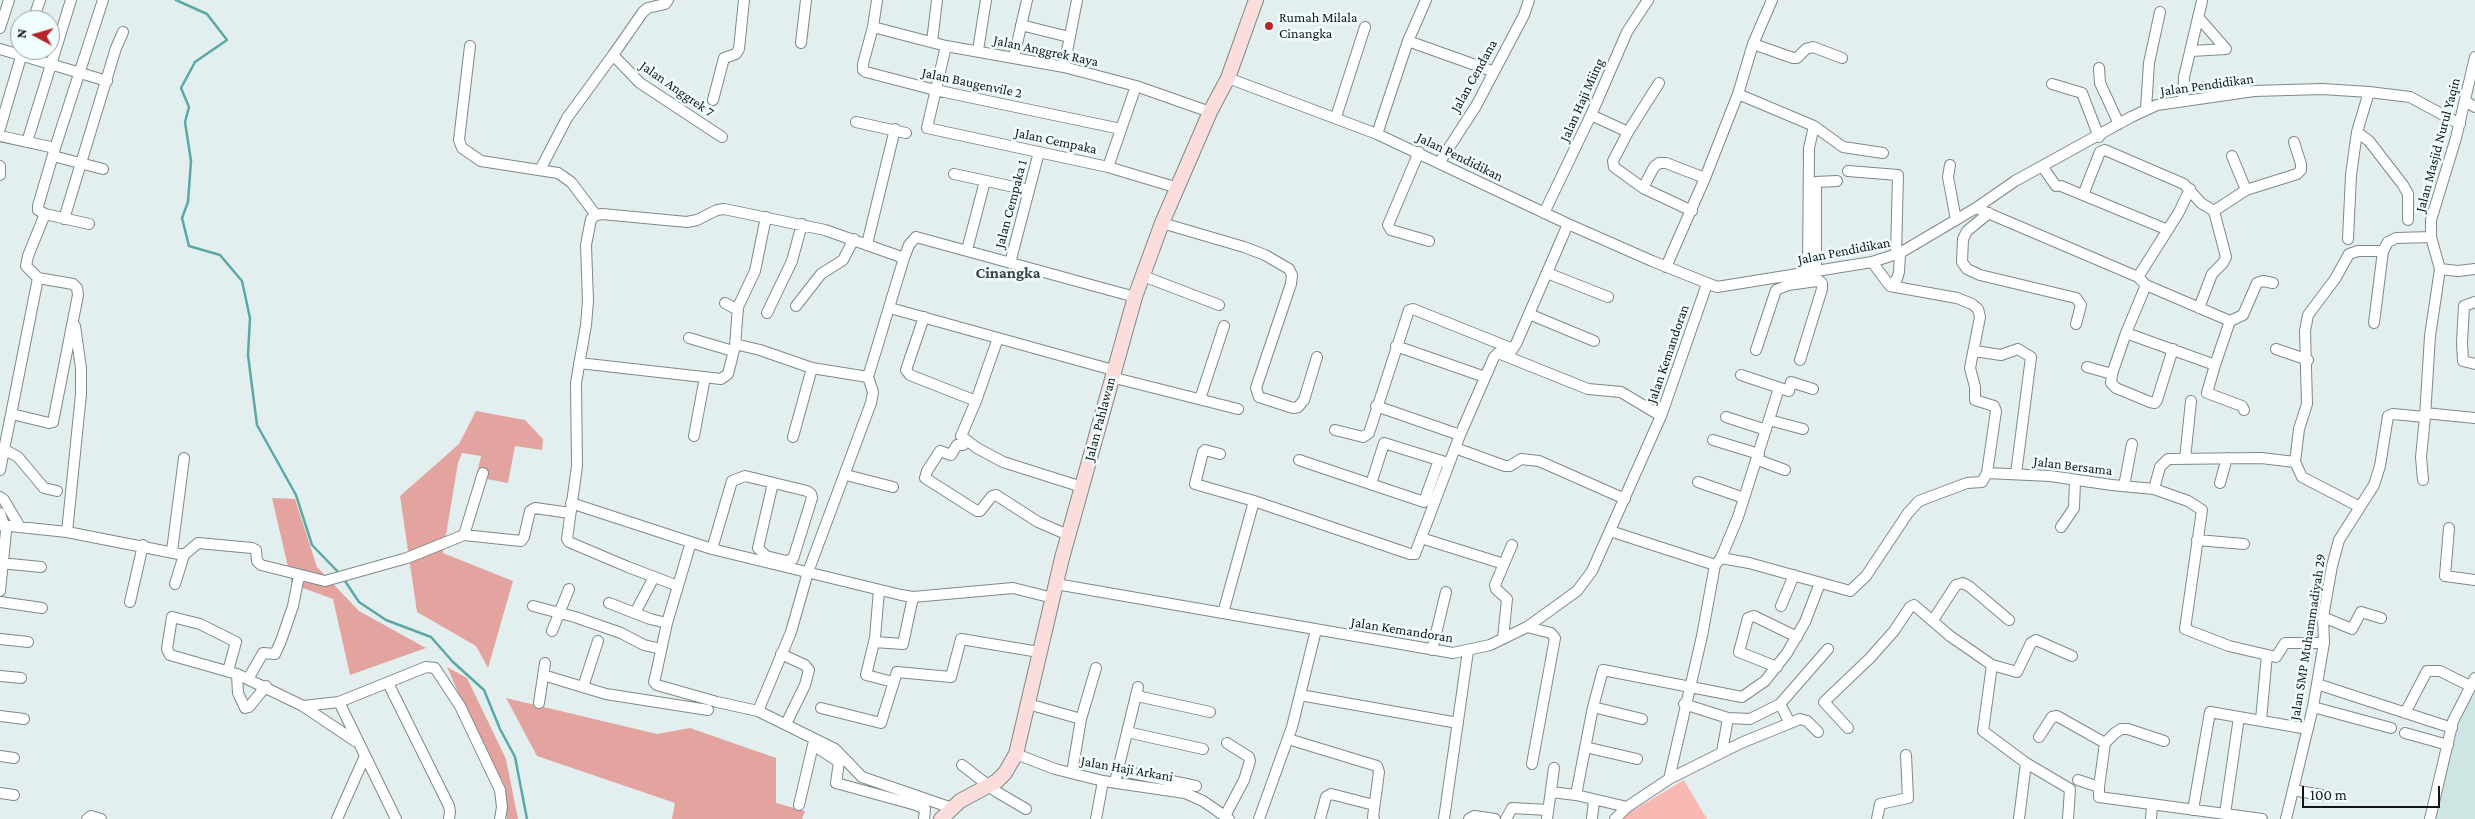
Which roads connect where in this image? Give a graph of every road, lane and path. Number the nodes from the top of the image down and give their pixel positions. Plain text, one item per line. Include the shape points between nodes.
1 (9, 0) edge
2 (71, 0) edge
3 (102, 0) edge
4 (668, 0) edge
5 (744, 0) edge
6 (806, 0) edge
7 (877, 0) edge
8 (937, 0) edge
9 (986, 0) edge
10 (1027, 0) edge
11 (1077, 0) edge
12 (1256, 0) edge
13 (1426, 0) edge
14 (1529, 0) edge
15 (1648, 0) edge
16 (1772, 0) edge
17 (2202, 1) edge
18 (2160, 12) dead end
19 (2198, 17) junction
20 (1021, 25) junction
21 (873, 27) junction
22 (1365, 27) dead end
23 (0, 28) edge
24 (124, 32) dead end
25 (1069, 37) junction
26 (1408, 41) junction
27 (801, 42) dead end
28 (932, 42) junction
29 (1753, 44) junction
30 (470, 46) dead end
31 (946, 46) junction
32 (978, 50) junction
33 (2191, 51) junction
34 (612, 56) junction
35 (1014, 57) junction
36 (2475, 57) edge
37 (1842, 58) dead end
38 (20, 60) edge
39 (39, 60) edge
40 (51, 65) junction
41 (1064, 67) junction
42 (2099, 68) dead end
43 (1492, 71) junction
44 (78, 73) junction
45 (1228, 78) junction
46 (107, 81) junction
47 (1659, 82) dead end
48 (2052, 84) dead end
49 (2245, 85) dead end
50 (1136, 86) junction
51 (935, 90) junction
52 (2183, 90) junction
53 (2369, 92) junction
54 (1738, 94) junction
55 (713, 100) dead end
56 (2183, 100) junction
57 (2465, 101) junction
58 (2475, 106) edge
59 (2146, 109) junction
60 (1210, 112) junction
61 (1591, 115) junction
62 (1336, 117) junction
63 (856, 122) dead end
64 (0, 124) edge
65 (2119, 124) junction
66 (2460, 124) junction
67 (1814, 126) junction
68 (895, 129) junction
69 (1121, 129) junction
70 (1628, 132) junction
71 (2357, 132) junction
72 (906, 133) dead end
73 (1377, 134) junction
74 (0, 136) edge
75 (2099, 136) junction
76 (722, 137) dead end
77 (27, 142) junction
78 (2294, 142) dead end
79 (54, 152) junction
80 (1039, 152) junction
81 (1419, 152) junction
82 (1883, 153) dead end
83 (2232, 156) dead end
84 (82, 162) junction
85 (1439, 163) junction
86 (1950, 164) dead end
87 (0, 166) edge
88 (2042, 166) junction
89 (1108, 167) junction
90 (103, 169) dead end
91 (540, 170) junction
92 (1848, 171) dead end
93 (954, 174) dead end
94 (0, 175) edge
95 (1706, 178) junction
96 (985, 181) junction
97 (1837, 182) dead end
98 (1178, 188) junction
99 (1643, 188) junction
100 (2190, 189) junction
101 (1028, 190) junction
102 (2246, 190) junction
103 (2083, 195) junction
104 (1976, 208) junction
105 (1692, 211) junction
106 (2214, 211) junction
107 (1544, 213) junction
108 (1989, 213) junction
109 (45, 214) junction
110 (596, 215) junction
111 (766, 217) junction
112 (64, 219) junction
113 (1956, 220) junction
114 (2408, 220) dead end
115 (89, 224) dead end
116 (802, 224) junction
117 (1162, 224) junction
118 (1568, 224) junction
119 (2168, 230) junction
120 (2431, 237) junction
121 (854, 239) junction
122 (2348, 239) dead end
123 (1429, 241) dead end
124 (867, 244) junction
125 (967, 250) junction
126 (2383, 251) junction
127 (1898, 254) junction
128 (904, 258) junction
129 (1865, 261) junction
130 (1010, 263) junction
131 (1666, 267) junction
132 (2440, 268) junction
133 (2475, 269) edge
134 (1547, 273) junction
135 (1813, 274) junction
136 (1143, 276) junction
137 (2138, 277) junction
138 (38, 278) junction
139 (1707, 284) junction
140 (2273, 284) dead end
141 (2146, 285) junction
142 (1890, 286) junction
143 (1135, 296) junction
144 (1608, 297) dead end
145 (2475, 302) edge
146 (725, 303) dead end
147 (1219, 305) dead end
148 (796, 306) dead end
149 (890, 308) junction
150 (2199, 308) junction
151 (738, 310) junction
152 (767, 313) dead end
153 (1529, 314) junction
154 (74, 316) junction
155 (924, 317) junction
156 (2230, 321) junction
157 (2374, 323) dead end
158 (2076, 324) dead end
159 (1224, 326) dead end
160 (2126, 334) junction
161 (689, 338) dead end
162 (998, 338) junction
163 (1594, 341) dead end
164 (1396, 346) junction
165 (734, 348) junction
166 (2276, 349) dead end
167 (1756, 350) dead end
168 (2173, 350) junction
169 (1974, 351) junction
170 (1510, 352) junction
171 (1317, 357) dead end
172 (1800, 360) dead end
173 (2308, 360) junction
174 (578, 363) junction
175 (2475, 364) edge
176 (2215, 365) junction
177 (2087, 367) dead end
178 (812, 368) junction
179 (1112, 373) junction
180 (2112, 374) junction
181 (1741, 375) dead end
182 (705, 377) junction
183 (868, 377) junction
184 (1485, 377) junction
185 (1779, 388) junction
186 (1813, 389) dead end
187 (1200, 399) junction
188 (976, 401) junction
189 (2191, 401) dead end
190 (1376, 406) junction
191 (1238, 409) dead end
192 (2244, 410) dead end
193 (12, 414) junction
194 (2425, 415) junction
195 (1661, 416) junction
196 (1726, 417) dead end
197 (2475, 418) edge
198 (1768, 425) junction
199 (1335, 430) dead end
200 (1803, 430) dead end
201 (1460, 435) junction
202 (694, 436) dead end
203 (793, 437) dead end
204 (1713, 440) dead end
205 (967, 441) junction
206 (2132, 444) dead end
207 (1455, 448) junction
208 (5, 450) junction
209 (1220, 454) dead end
210 (1758, 457) junction
211 (184, 458) dead end
212 (2227, 458) junction
213 (2185, 459) junction
214 (1299, 460) dead end
215 (1444, 462) junction
216 (2295, 462) junction
217 (0, 470) edge
218 (1785, 470) dead end
219 (483, 473) dead end
220 (1987, 473) junction
221 (2016, 474) junction
222 (846, 475) junction
223 (2074, 480) junction
224 (2423, 480) dead end
225 (1698, 482) dead end
226 (773, 483) junction
227 (2220, 483) dead end
228 (1371, 484) junction
229 (2124, 486) junction
230 (1082, 487) junction
231 (893, 488) dead end
232 (2154, 489) junction
233 (57, 491) dead end
234 (0, 497) edge
235 (1744, 498) junction
236 (1625, 499) junction
237 (1254, 501) junction
238 (2360, 507) junction
239 (570, 508) junction
240 (0, 513) edge
241 (3, 525) edge
242 (20, 527) junction
243 (2061, 528) dead end
244 (2449, 528) dead end
245 (1610, 531) junction
246 (67, 532) junction
247 (464, 535) junction
248 (1068, 536) junction
249 (1421, 538) junction
250 (2197, 540) junction
251 (692, 542) junction
252 (1512, 544) dead end
253 (2244, 544) dead end
254 (143, 545) junction
255 (712, 549) junction
256 (172, 551) junction
257 (184, 555) junction
258 (1718, 562) junction
259 (1, 563) edge
260 (1504, 564) junction
261 (41, 568) dead end
262 (808, 572) junction
263 (1794, 575) junction
264 (299, 576) junction
265 (654, 577) junction
266 (2475, 580) edge
267 (1820, 583) junction
268 (175, 584) dead end
269 (678, 586) junction
270 (569, 589) dead end
271 (879, 590) junction
272 (0, 591) edge
273 (1054, 591) junction
274 (1446, 592) dead end
275 (913, 597) junction
276 (0, 602) edge
277 (130, 602) dead end
278 (609, 602) dead end
279 (532, 606) dead end
280 (1781, 606) dead end
281 (42, 608) dead end
282 (635, 612) junction
283 (559, 613) junction
284 (1223, 613) junction
285 (2323, 617) junction
286 (2381, 618) dead end
287 (1933, 620) junction
288 (2009, 620) dead end
289 (668, 623) junction
290 (1527, 627) junction
291 (1316, 630) junction
292 (552, 631) dead end
293 (1797, 637) junction
294 (1503, 638) junction
295 (0, 639) edge
296 (598, 641) dead end
297 (28, 642) dead end
298 (874, 642) junction
299 (2324, 644) junction
300 (661, 649) junction
301 (1828, 649) dead end
302 (1432, 650) junction
303 (1468, 651) junction
304 (1039, 652) junction
305 (781, 654) junction
306 (2267, 655) junction
307 (2072, 656) dead end
308 (545, 663) dead end
309 (1992, 665) junction
310 (1777, 667) junction
311 (1096, 668) dead end
312 (232, 672) junction
313 (543, 675) junction
314 (0, 676) edge
315 (21, 678) dead end
316 (248, 679) junction
317 (893, 682) junction
318 (2472, 682) edge
319 (388, 683) junction
320 (2317, 684) junction
321 (266, 686) junction
322 (1690, 686) junction
323 (583, 687) junction
324 (1300, 695) junction
325 (339, 702) junction
326 (539, 703) dead end
327 (1028, 704) junction
328 (1684, 704) junction
329 (1780, 704) junction
330 (704, 705) junction
331 (303, 706) junction
332 (1593, 707) junction
333 (2313, 707) junction
334 (821, 708) dead end
335 (758, 711) junction
336 (1210, 712) dead end
337 (2405, 713) junction
338 (0, 716) edge
339 (2239, 717) junction
340 (1728, 718) junction
341 (24, 719) dead end
342 (1080, 719) junction
343 (1642, 719) dead end
344 (2261, 720) junction
345 (1458, 722) junction
346 (1790, 723) junction
347 (786, 724) junction
348 (1848, 728) dead end
349 (2391, 728) dead end
350 (2452, 728) junction
351 (2308, 729) junction
352 (1128, 732) junction
353 (1818, 732) dead end
354 (2405, 733) dead end
355 (2039, 737) dead end
356 (1288, 739) junction
357 (2164, 741) dead end
358 (1228, 743) dead end
359 (2105, 743) junction
360 (360, 745) junction
361 (2448, 745) junction
362 (1585, 747) junction
363 (1203, 749) dead end
364 (1722, 752) junction
365 (1016, 754) junction
366 (1906, 755) dead end
367 (0, 756) edge
368 (365, 756) junction
369 (14, 758) dead end
370 (1637, 759) dead end
371 (2026, 763) junction
372 (1532, 764) dead end
373 (962, 765) dead end
374 (1073, 767) dead end
375 (1554, 768) dead end
376 (1118, 770) junction
377 (1669, 779) junction
378 (2078, 780) dead end
379 (1103, 781) junction
380 (1115, 782) junction
381 (989, 786) junction
382 (1196, 786) dead end
383 (2098, 787) junction
384 (2293, 790) junction
385 (1551, 792) junction
386 (0, 793) edge
387 (14, 795) dead end
388 (1576, 795) junction
389 (2321, 795) dead end
390 (1594, 800) junction
391 (1374, 804) junction
392 (799, 805) dead end
393 (2152, 806) junction
394 (1627, 807) junction
395 (952, 808) junction
396 (1026, 809) dead end
397 (2193, 810) junction
398 (2225, 814) junction
399 (1547, 815) edge
400 (393, 817) edge
401 (1227, 818) edge
402 (86, 819) edge
403 (101, 819) edge
404 (337, 819) edge
405 (449, 819) edge
406 (500, 819) edge
407 (924, 819) edge
408 (941, 819) edge
409 (1096, 819) edge
410 (1259, 819) edge
411 (1320, 819) edge
412 (1374, 819) edge
413 (1444, 819) edge
414 (1470, 819) edge
415 (1495, 819) edge
416 (1506, 819) edge
417 (1592, 819) edge
418 (1615, 819) edge
419 (1877, 819) edge
420 (2019, 819) edge
421 (2068, 819) edge
422 (2150, 819) edge
423 (2262, 819) edge
424 (2286, 819) edge
425 (2430, 819) edge

1 - 23 street
2 - 40 street
3 - 44 street
4 - 34 street via 643,12
5 - 55 street via 739,49 736,54 724,58
6 - 27 street
7 - 21 street
8 - 28 street
9 - 32 street
10 - 20 street
11 - 25 street
12 - 45 street, Jalan Pahlawan
13 - 26 street
14 - 43 street, Jalan Cendana
15 - 61 street, Jalan Haji Miing via 1627,32
16 - 29 street
17 - 19 street
18 - 59 street via 2150,54
19 - 33 street
19 - 33 street via 2226,49
20 - 25 street
20 - 35 street
21 - 28 street, Jalan Anggrek Raya
21 - 51 street, Jalan Baugenvile 2 via 863,70
22 - 62 street
24 - 46 street
25 - 41 street
26 - 43 street
26 - 73 street
28 - 31 street, Jalan Anggrek Raya
29 - 37 street via 1793,58 1813,47
29 - 54 street
30 - 91 street via 459,140 462,148 481,161
31 - 32 street, Jalan Anggrek Raya
31 - 51 street
32 - 35 street, Jalan Anggrek Raya
33 - 52 street
34 - 76 street, Jalan Anggrek 7 via 640,83
34 - 91 street via 567,118
35 - 41 street, Jalan Anggrek Raya
36 - 57 street, Jalan Masjid Nurul Yaqin
38 - 64 street
39 - 40 street
40 - 44 street
40 - 77 street
41 - 50 street, Jalan Anggrek Raya
42 - 65 street via 2100,83
43 - 85 street, Jalan Cendana via 1476,106
44 - 46 street
44 - 79 street
45 - 60 street, Jalan Pahlawan
45 - 62 street, Jalan Pendidikan
46 - 84 street
47 - 70 street
48 - 75 street via 2082,93
49 - 52 street
50 - 60 street, Jalan Anggrek Raya
50 - 69 street
51 - 69 street, Jalan Baugenvile 2
51 - 80 street, Jalan Cempaka via 927,128
52 - 56 street
53 - 56 street, Jalan Pendidikan via 2273,90
53 - 66 street, Jalan Pendidikan via 2410,97
53 - 71 street
54 - 67 street
54 - 95 street
56 - 59 street, Jalan Pendidikan
57 - 58 street
57 - 66 street, Jalan Masjid Nurul Yaqin
59 - 65 street, Jalan Pendidikan
60 - 98 street, Jalan Pahlawan
61 - 70 street
61 - 107 street, Jalan Haji Miing
62 - 73 street, Jalan Pendidikan
63 - 68 street
65 - 75 street, Jalan Pendidikan
66 - 120 street, Jalan Masjid Nurul Yaqin via 2434,206
67 - 82 street via 1843,147
67 - 135 street via 1809,148
68 - 72 street
68 - 124 street
69 - 89 street
70 - 99 street via 1613,161 1614,167
71 - 114 street via 2369,141 2403,185 2408,194
71 - 122 street
73 - 81 street, Jalan Pendidikan
74 - 77 street
75 - 88 street, Jalan Pendidikan
77 - 79 street
78 - 102 street via 2301,170
79 - 84 street
79 - 109 street via 38,206 38,210
80 - 89 street, Jalan Cempaka
80 - 101 street, Jalan Cempaka 1
81 - 85 street, Jalan Pendidikan
81 - 123 street via 1388,225 1391,230
83 - 102 street
84 - 90 street
84 - 112 street
85 - 107 street, Jalan Pendidikan
86 - 113 street via 1948,177
87 - 94 street
88 - 103 street via 2058,186
88 - 104 street, Jalan Pendidikan
89 - 98 street, Jalan Cempaka
91 - 110 street via 558,173 572,182
92 - 127 street via 1898,175
93 - 96 street
95 - 99 street via 1659,163
95 - 105 street
96 - 101 street
96 - 125 street
97 - 135 street via 1816,182
98 - 117 street, Jalan Pahlawan
99 - 105 street
100 - 103 street via 2179,181 2105,150 2100,152
100 - 106 street via 2200,204
100 - 119 street
101 - 130 street, Jalan Cempaka 1
102 - 106 street
103 - 119 street
104 - 108 street
104 - 113 street, Jalan Pendidikan
105 - 131 street
106 - 150 street via 2226,257 2212,274
107 - 118 street, Jalan Pendidikan
108 - 137 street
108 - 158 street via 1967,231 1961,248 1962,262 1967,269 2076,298 2081,305
109 - 112 street
109 - 138 street via 26,266
110 - 111 street via 687,222 724,209
110 - 174 street via 588,226 588,301
111 - 116 street
111 - 151 street via 755,270
112 - 115 street
113 - 127 street, Jalan Pendidikan
116 - 121 street
116 - 152 street via 792,261
117 - 136 street, Jalan Pahlawan
117 - 171 street via 1251,250 1289,269 1291,284 1256,388 1259,397 1298,407 1304,400
118 - 131 street, Jalan Pendidikan
118 - 134 street
119 - 137 street
120 - 126 street via 2391,240
120 - 132 street, Jalan Masjid Nurul Yaqin
121 - 124 street
121 - 148 street via 843,260 821,274
124 - 128 street
125 - 128 street via 916,237
125 - 130 street
126 - 157 street
126 - 173 street via 2354,252 2345,258 2335,279 2308,315
127 - 129 street, Jalan Pendidikan
127 - 142 street via 1899,272
128 - 149 street
129 - 135 street, Jalan Pendidikan
129 - 142 street
130 - 143 street
131 - 139 street, Jalan Pendidikan
132 - 133 street
132 - 194 street via 2430,336
134 - 144 street
134 - 153 street
135 - 139 street, Jalan Pendidikan via 1730,286
135 - 167 street via 1776,290
135 - 172 street via 1822,283 1822,289
136 - 143 street, Jalan Pahlawan
136 - 147 street
137 - 141 street
138 - 154 street via 73,284 77,288
138 - 193 street
139 - 195 street, Jalan Kemandoran
140 - 156 street via 2259,281 2243,315
141 - 150 street
141 - 160 street
142 - 169 street via 1957,298 1972,304 1980,317
143 - 179 street, Jalan Pahlawan
145 - 175 street via 2464,306 2462,343 2463,361
146 - 151 street
149 - 155 street
149 - 183 street
150 - 156 street
151 - 165 street
153 - 163 street
153 - 170 street
154 - 193 street via 53,422
154 - 246 street via 80,394
155 - 162 street
155 - 188 street via 906,370
156 - 176 street
159 - 187 street
160 - 168 street
160 - 180 street
161 - 165 street
162 - 179 street
162 - 188 street
164 - 170 street via 1409,310 1414,309
164 - 184 street
164 - 190 street
165 - 178 street via 760,350
165 - 182 street via 726,377
166 - 173 street
168 - 176 street
168 - 180 street via 2155,403 2116,388 2111,383
169 - 220 street via 1970,368 1975,400 1994,406 1996,411
169 - 221 street via 2001,355 2018,349 2031,357
170 - 184 street via 1497,354
170 - 195 street via 1588,389 1621,392
173 - 216 street via 2307,404 2298,429
174 - 182 street
174 - 239 street via 578,466
176 - 192 street via 2207,393 2242,406
177 - 180 street
178 - 183 street
178 - 203 street
179 - 187 street
179 - 230 street, Jalan Pahlawan
181 - 185 street
182 - 202 street
183 - 222 street via 873,395
184 - 201 street
185 - 186 street via 1789,391 1791,382
185 - 198 street
187 - 191 street
188 - 205 street via 960,432
189 - 213 street
190 - 199 street via 1369,433 1363,436
190 - 201 street
193 - 208 street
194 - 197 street
194 - 224 street via 2421,458
194 - 238 street, Jalan SMP Muhammadiyah 29 via 2388,416 2378,475
195 - 236 street, Jalan Kemandoran
196 - 198 street
198 - 200 street
198 - 210 street
201 - 207 street
204 - 210 street
205 - 230 street via 1003,462
205 - 248 street via 963,446 957,444 951,455 940,451 924,478 977,511 996,495 1038,522
206 - 229 street
207 - 215 street
207 - 236 street via 1505,466 1521,459 1539,461
208 - 217 street
208 - 233 street via 18,457 44,488
209 - 237 street via 1202,452 1195,484
210 - 218 street
210 - 235 street
211 - 256 street
212 - 213 street
212 - 216 street
212 - 227 street
213 - 232 street via 2163,462
214 - 228 street
215 - 228 street via 1424,502
215 - 228 street via 1384,443
215 - 249 street
216 - 238 street via 2302,477
219 - 247 street
220 - 221 street, Jalan Bersama
220 - 267 street, Jalan Bersama via 1982,482 1967,483 1919,501 1866,576 1850,591
221 - 223 street, Jalan Bersama
222 - 231 street
222 - 262 street
223 - 229 street, Jalan Bersama
223 - 243 street via 2074,508
225 - 235 street
226 - 226 street via 758,548 766,556 791,561 812,498 807,491
226 - 255 street via 745,476 732,481
229 - 232 street, Jalan Bersama
230 - 248 street, Jalan Pahlawan
232 - 250 street, Jalan Bersama via 2188,501 2202,510
234 - 242 street
235 - 258 street
236 - 245 street, Jalan Kemandoran
237 - 249 street via 1412,555
237 - 284 street
238 - 285 street, Jalan SMP Muhammadiyah 29 via 2339,540
239 - 247 street, Jalan Kemandoran via 532,509 524,538 519,542
239 - 251 street, Jalan Kemandoran
239 - 265 street via 566,535 570,542
240 - 241 street
241 - 242 street
241 - 259 street
242 - 246 street
244 - 266 street via 2444,575
245 - 258 street, Jalan Bersama
245 - 290 street, Jalan Kemandoran via 1585,583
246 - 254 street
247 - 264 street via 407,558 338,579 325,581
248 - 273 street, Jalan Pahlawan
249 - 260 street
250 - 253 street
250 - 306 street, Jalan Bersama via 2184,629 2229,646
251 - 255 street, Jalan Kemandoran
251 - 269 street
252 - 260 street
254 - 256 street
254 - 277 street
255 - 262 street, Jalan Kemandoran
256 - 257 street
257 - 264 street via 198,543 252,548 256,550 257,561 261,565
257 - 268 street
258 - 263 street, Jalan Bersama via 1749,563
258 - 322 street
259 - 261 street
259 - 272 street
260 - 294 street via 1495,587 1507,599
262 - 271 street, Jalan Kemandoran
262 - 305 street
263 - 267 street, Jalan Bersama
263 - 280 street
264 - 316 street via 293,606 278,648 274,654 263,653
265 - 269 street
265 - 282 street
267 - 293 street
269 - 289 street
270 - 283 street
271 - 275 street, Jalan Kemandoran
271 - 298 street
273 - 275 street, Jalan Kemandoran via 1013,588
273 - 284 street, Jalan Kemandoran
273 - 304 street, Jalan Pahlawan
274 - 302 street
275 - 298 street via 903,644
276 - 281 street
278 - 282 street
279 - 283 street
282 - 289 street
283 - 292 street
283 - 300 street
284 - 291 street, Jalan Kemandoran
285 - 286 street via 2352,629 2361,612
285 - 299 street, Jalan SMP Muhammadiyah 29
287 - 288 street via 1956,585 1963,583
287 - 309 street
287 - 348 street via 1912,606 1870,658 1824,702
289 - 300 street
290 - 294 street, Jalan Kemandoran
290 - 372 street via 1551,633 1555,638
291 - 302 street, Jalan Kemandoran
291 - 324 street
293 - 310 street
293 - 310 street via 1749,616 1735,650
294 - 303 street, Jalan Kemandoran
295 - 297 street
296 - 323 street
298 - 317 street via 866,675
299 - 306 street via 2290,642 2283,644 2277,656
299 - 320 street, Jalan SMP Muhammadiyah 29
300 - 330 street via 654,682
301 - 329 street
302 - 303 street, Jalan Kemandoran
303 - 345 street
304 - 317 street via 960,639 951,677 899,671
304 - 327 street, Jalan Pahlawan
305 - 335 street
305 - 347 street via 809,670 805,686
306 - 344 street
307 - 309 street via 2036,640 2031,643 2017,672
308 - 313 street
309 - 371 street via 1984,731
310 - 322 street via 1757,688 1742,697
311 - 342 street
312 - 312 street via 168,653 172,617 200,624 236,642
312 - 316 street
312 - 321 street via 245,708
313 - 323 street
313 - 326 street
314 - 315 street
316 - 321 street
317 - 334 street via 881,723
318 - 337 street via 2427,670
318 - 350 street
319 - 325 street
319 - 405 street via 449,806
319 - 406 street via 426,667 438,670 466,717 500,790
320 - 333 street, Jalan SMP Muhammadiyah 29
320 - 337 street
321 - 331 street
322 - 328 street
322 - 332 street via 1606,670 1601,673
323 - 330 street via 615,696
324 - 345 street
324 - 356 street
325 - 331 street
325 - 360 street
327 - 342 street
327 - 365 street, Jalan Pahlawan
328 - 340 street
328 - 377 street
329 - 340 street via 1750,719
329 - 346 street
330 - 335 street
331 - 360 street via 343,730
332 - 343 street
332 - 362 street
333 - 349 street
333 - 351 street, Jalan SMP Muhammadiyah 29
335 - 347 street
336 - 352 street via 1138,692
337 - 350 street
338 - 341 street
339 - 344 street
339 - 397 street via 2208,714
339 - 398 street
340 - 364 street
342 - 374 street
344 - 351 street
345 - 413 street
346 - 353 street via 1804,720
346 - 364 street
347 - 395 street via 835,749 862,776
350 - 361 street
351 - 384 street, Jalan SMP Muhammadiyah 29
352 - 363 street
352 - 376 street
354 - 361 street
355 - 359 street via 2052,717 2057,716
356 - 391 street via 1377,766
356 - 410 street
357 - 359 street via 2121,729
358 - 401 street via 1250,761
359 - 383 street
360 - 368 street
361 - 425 street
362 - 370 street
362 - 388 street
364 - 377 street
365 - 379 street, Jalan Haji Arkani via 1055,769
365 - 381 street, Jalan Pahlawan via 1006,773
366 - 419 street via 1908,798 1880,804
367 - 369 street
368 - 400 street
368 - 404 street
371 - 420 street
371 - 421 street via 2070,789
373 - 381 street
375 - 385 street
376 - 380 street
376 - 382 street
377 - 394 street
378 - 383 street
379 - 380 street, Jalan Haji Arkani
379 - 409 street
380 - 401 street, Jalan Haji Arkani via 1185,793
381 - 395 street, Jalan Pahlawan
381 - 396 street
383 - 393 street via 2098,795 2102,798
384 - 389 street
384 - 424 street, Jalan SMP Muhammadiyah 29
385 - 388 street
385 - 399 street
386 - 387 street
388 - 390 street
390 - 394 street
390 - 417 street
391 - 411 street via 1331,794 1326,798
391 - 412 street
392 - 407 street via 813,745 839,762 836,783 916,804 925,809
393 - 397 street
393 - 422 street
394 - 418 street
395 - 408 street, Jalan Pahlawan
397 - 398 street
398 - 423 street
399 - 416 street via 1512,808
402 - 403 street via 91,816
414 - 415 street via 1474,816

